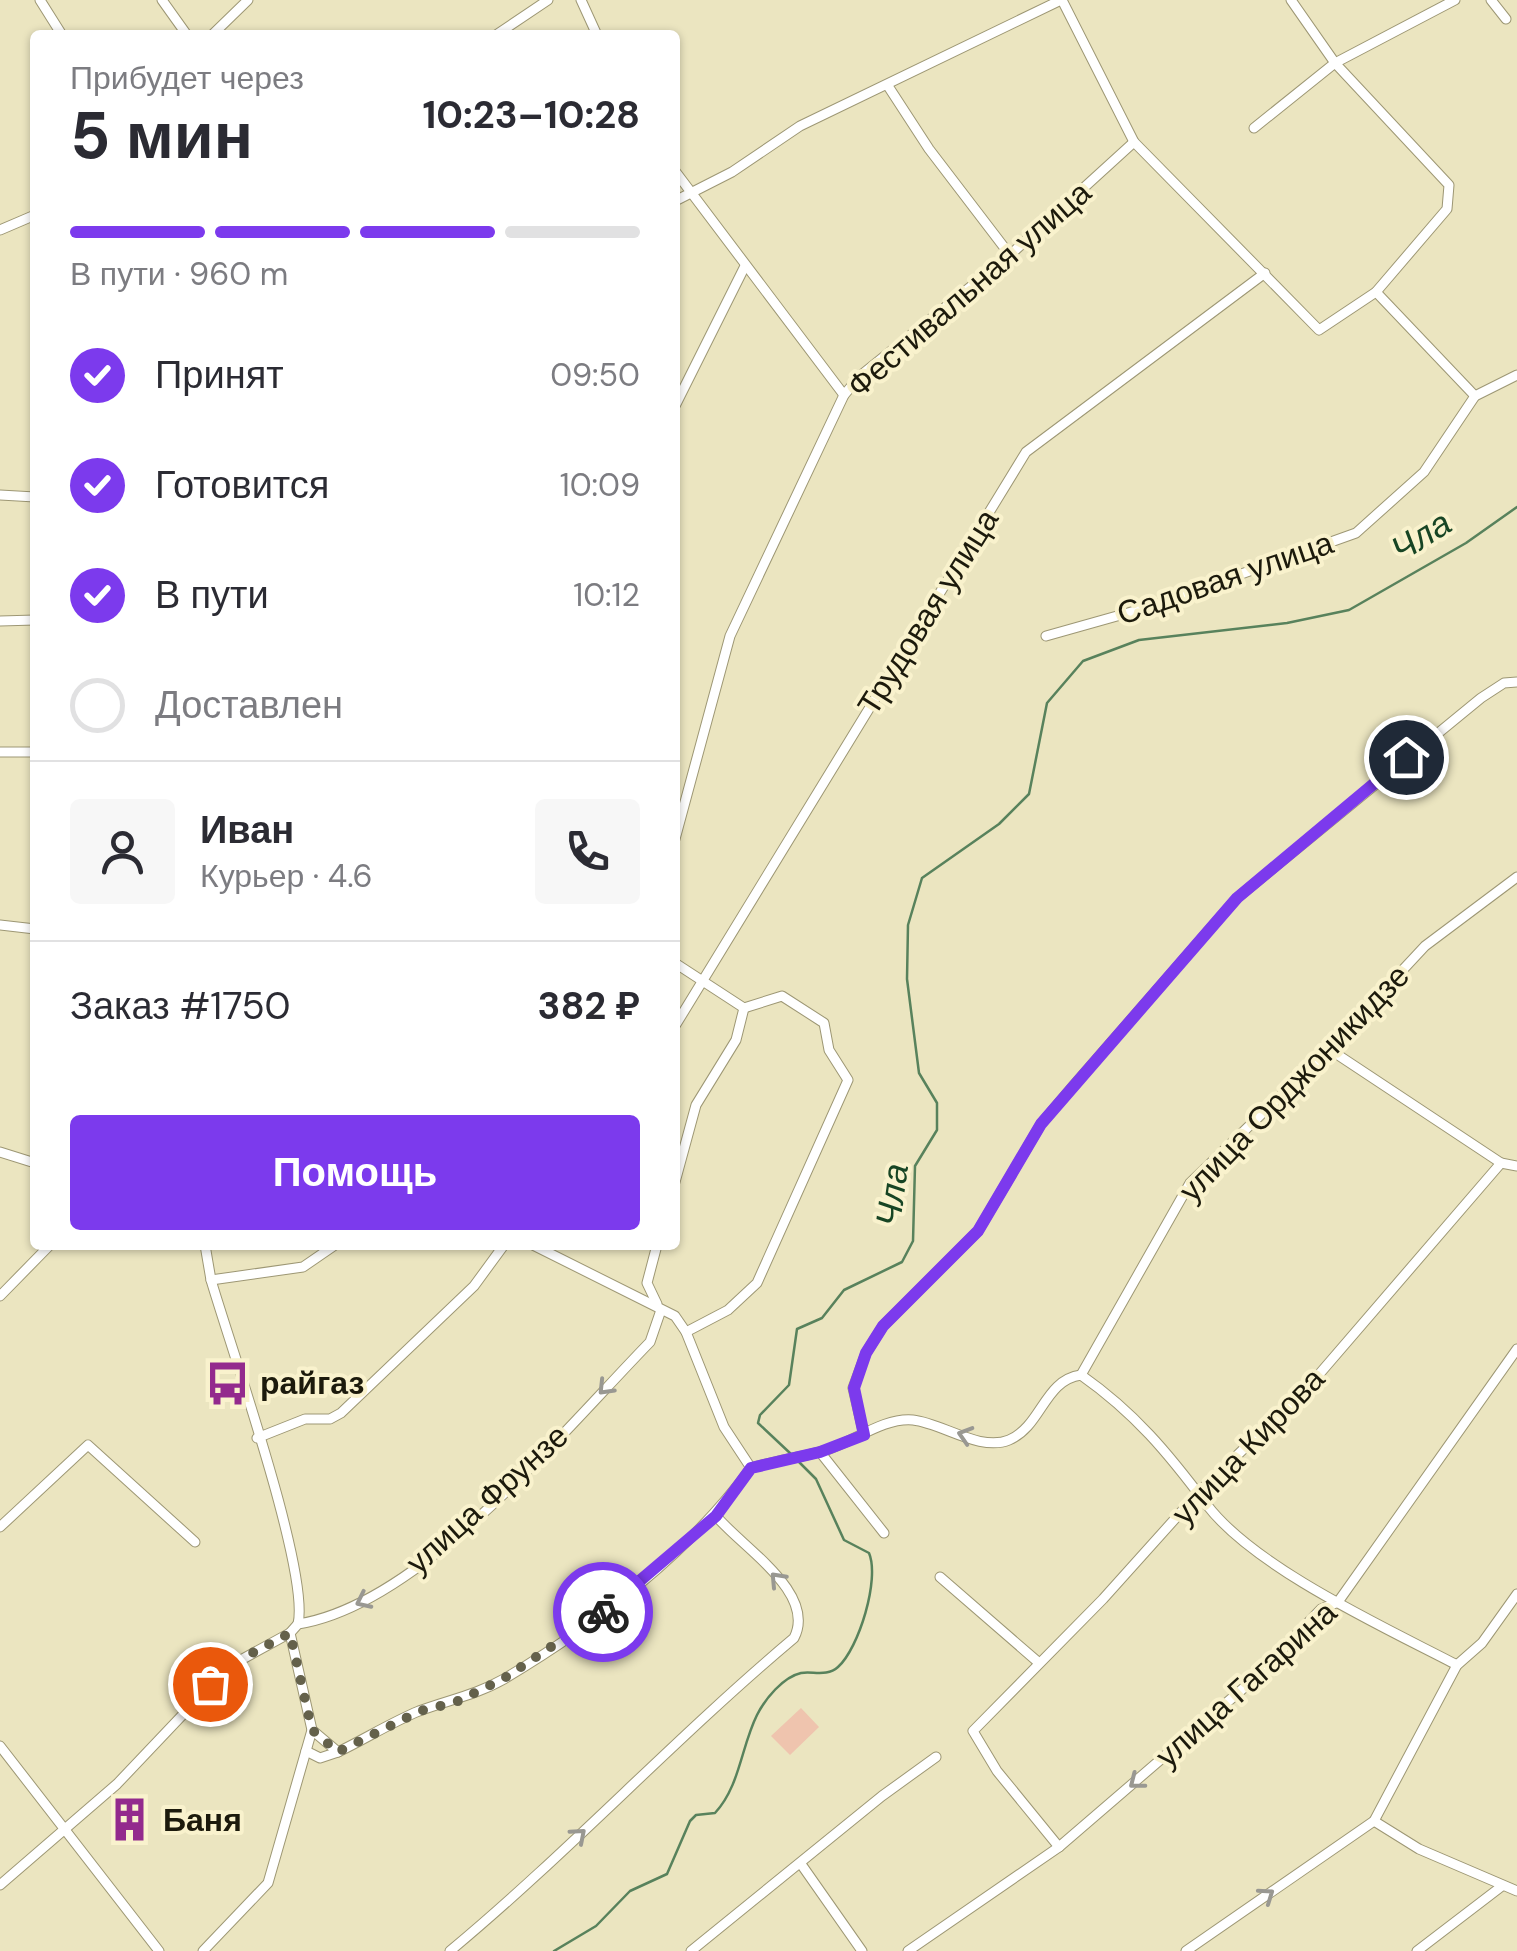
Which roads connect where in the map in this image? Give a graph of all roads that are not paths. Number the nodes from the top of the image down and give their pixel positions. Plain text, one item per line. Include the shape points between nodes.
1 (40, 0) edge
2 (162, 0) edge
3 (248, 0) edge
4 (548, 0) edge
5 (581, 0) edge
6 (1061, 0) edge
7 (1291, 0) edge
8 (1456, 0) edge
9 (1491, 0) edge
10 (1506, 19) dead end
11 (59, 30) edge
12 (183, 30) edge
13 (217, 30) edge
14 (503, 30) edge
15 (595, 30) edge
16 (1335, 63) junction
17 (888, 86) junction
18 (1254, 128) dead end
19 (1134, 142) junction
20 (680, 179) edge
21 (688, 193) junction
22 (680, 199) edge
23 (30, 217) edge
24 (0, 230) edge
25 (1010, 255) junction
26 (746, 266) junction
27 (1265, 273) junction
28 (1376, 292) junction
29 (1517, 375) edge
30 (844, 395) junction
31 (680, 396) edge
32 (1474, 396) junction
33 (0, 495) edge
34 (30, 497) edge
35 (0, 620) edge
36 (30, 620) edge
37 (1046, 636) dead end
38 (1517, 682) edge
39 (0, 752) edge
40 (30, 752) edge
41 (680, 821) edge
42 (1517, 877) edge
43 (0, 925) edge
44 (30, 928) edge
45 (680, 966) edge
46 (704, 981) junction
47 (744, 1008) junction
48 (680, 1018) edge
49 (1330, 1049) junction
50 (0, 1152) edge
51 (30, 1161) edge
52 (1501, 1163) junction
53 (680, 1164) edge
54 (1517, 1166) edge
55 (45, 1250) edge
56 (206, 1250) edge
57 (328, 1250) edge
58 (500, 1250) edge
59 (543, 1250) edge
60 (656, 1250) edge
61 (211, 1280) junction
62 (0, 1296) edge
63 (661, 1310) junction
64 (686, 1332) junction
65 (1517, 1349) edge
66 (1081, 1375) junction
67 (864, 1435) junction
68 (257, 1438) junction
69 (820, 1452) junction
70 (751, 1468) junction
71 (1200, 1491) junction
72 (716, 1516) junction
73 (0, 1527) edge
74 (884, 1533) dead end
75 (196, 1542) dead end
76 (940, 1577) dead end
77 (1517, 1594) edge
78 (1338, 1602) junction
79 (294, 1629) junction
80 (1038, 1662) junction
81 (1457, 1665) junction
82 (312, 1730) junction
83 (0, 1746) edge
84 (306, 1751) junction
85 (338, 1752) junction
86 (936, 1757) dead end
87 (1374, 1821) junction
88 (64, 1833) junction
89 (1059, 1847) junction
90 (800, 1864) junction
91 (0, 1885) edge
92 (1502, 1886) junction
93 (1517, 1891) edge
94 (159, 1951) edge
95 (203, 1951) edge
96 (450, 1951) edge
97 (691, 1951) edge
98 (862, 1951) edge
99 (908, 1951) edge
100 (1186, 1951) edge
101 (1417, 1951) edge

1 - 11 street
2 - 12 street
3 - 13 street
4 - 14 street
5 - 15 street
6 - 17 street
6 - 19 street
7 - 16 street
8 - 16 street
9 - 10 street
16 - 18 street
16 - 28 street via 1448,184 1448,209
17 - 21 street via 800,126
17 - 25 street
19 - 25 street, Фестивальная улица
19 - 27 street
20 - 21 street
21 - 22 street
21 - 26 street
23 - 24 street
25 - 30 street, Фестивальная улица
26 - 30 street
26 - 31 street
27 - 28 street via 1319,330
27 - 46 street, Трудовая улица via 1026,452
28 - 32 street
29 - 32 street
30 - 41 street, Фестивальная улица via 730,636
32 - 37 street, Садовая улица via 1424,472 1356,533
33 - 34 street
35 - 36 street
38 - 67 street via 1504,683 1380,777 1237,898 1073,1086 1041,1124 978,1231 883,1326 866,1353 854,1388
39 - 40 street
42 - 49 street, улица Орджоникидзе via 1425,946
43 - 44 street
45 - 46 street
46 - 47 street
46 - 48 street, Трудовая улица
47 - 53 street via 736,1040 696,1105
47 - 64 street via 782,996 808,1011 824,1023 829,1050 848,1080 757,1283 728,1310
49 - 52 street
49 - 66 street, улица Орджоникидзе via 1190,1183
50 - 51 street
52 - 54 street
52 - 71 street, улица Кирова via 1309,1386
55 - 62 street
56 - 61 street
57 - 61 street via 303,1267
58 - 68 street via 474,1286 342,1413
59 - 63 street
60 - 63 street via 647,1284
61 - 68 street
63 - 64 street
63 -> 79 street, улица Фрунзе via 650,1342 478,1516 377,1594
64 - 70 street via 724,1427
65 - 78 street, улица Гагарина
66 -> 67 street via 1068,1377 1023,1432 1008,1440 992,1443 915,1420
66 - 71 street via 1158,1439
67 - 69 street
68 - 79 street via 291,1553 301,1612
69 - 70 street
69 - 74 street
70 - 72 street
71 - 78 street via 1239,1534
71 - 80 street, улица Кирова
72 - 85 street via 597,1618 503,1679
96 -> 72 street via 794,1638 800,1625 795,1598
73 - 75 street via 88,1445
76 - 80 street
77 - 81 street
78 - 81 street
78 -> 89 street, улица Гагарина via 1321,1608 1253,1680
79 - 82 street
79 - 88 street, улица Фрунзе via 228,1666
80 - 89 street, улица Кирова via 973,1730
81 - 87 street
82 - 84 street
82 - 85 street
83 - 88 street
84 - 85 street via 320,1758
84 - 95 street via 268,1884
86 - 90 street
87 - 92 street via 1418,1849
100 -> 87 street
88 - 91 street, улица Фрунзе
88 - 94 street
89 - 99 street, улица Гагарина
90 - 97 street
90 - 98 street
92 - 93 street
92 - 101 street

